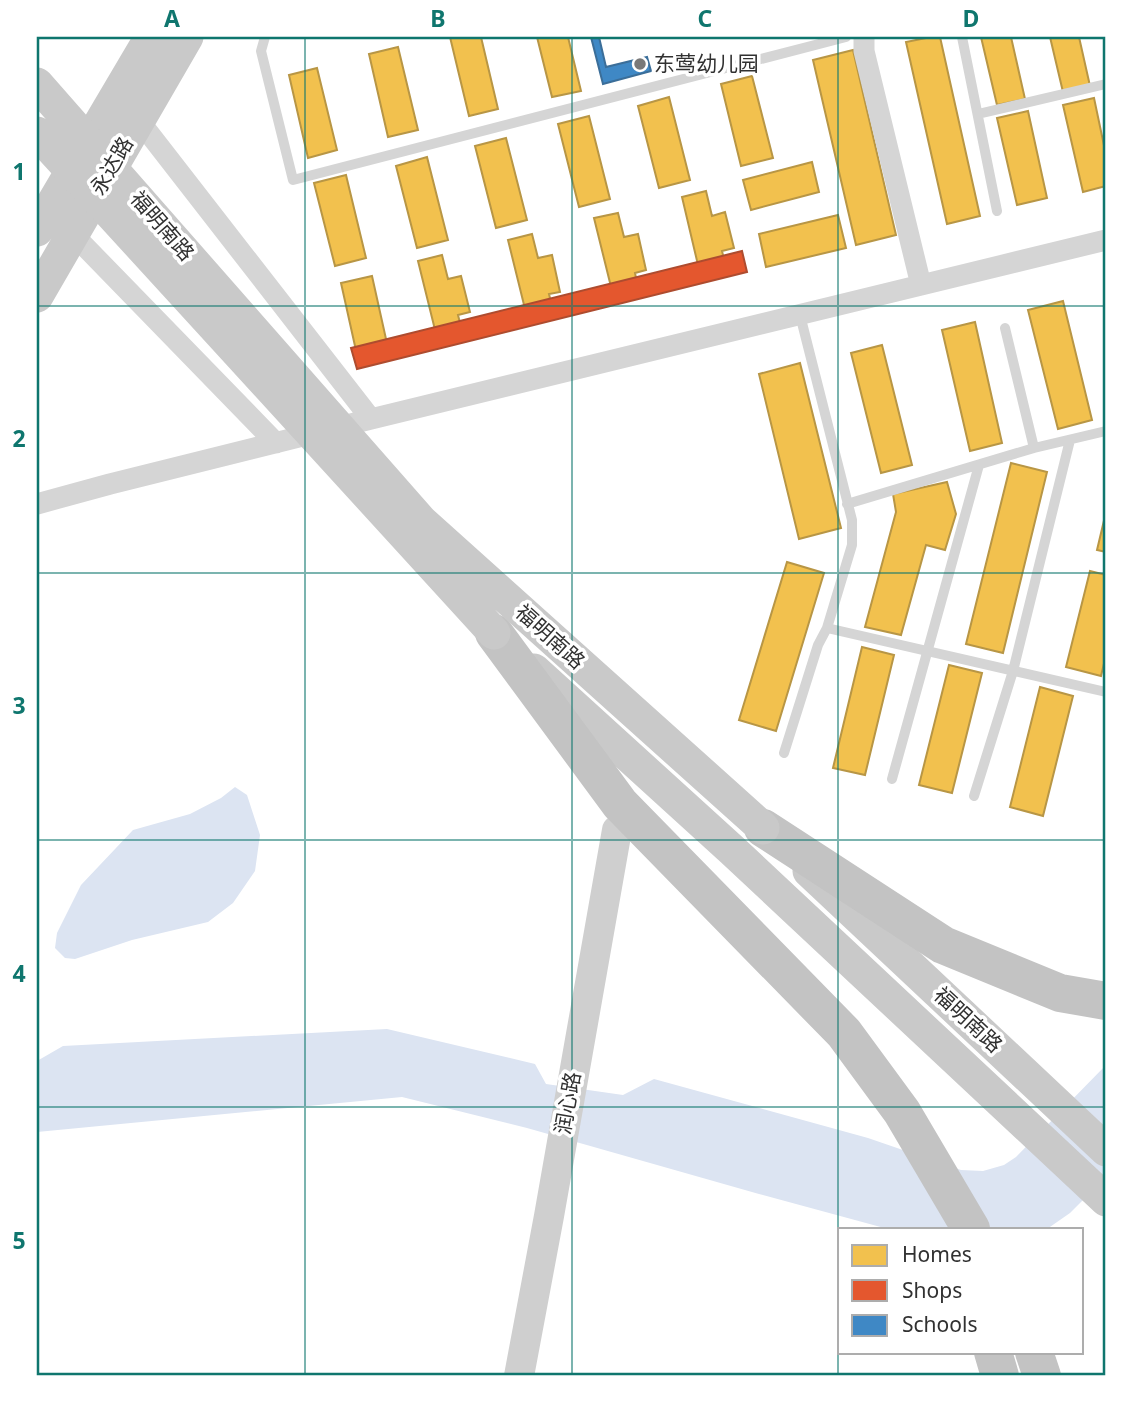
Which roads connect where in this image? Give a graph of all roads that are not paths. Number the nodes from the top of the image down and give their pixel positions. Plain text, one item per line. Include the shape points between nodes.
1 (151, 37) edge
2 (187, 37) edge
3 (265, 37) edge
4 (846, 37) edge
5 (864, 37) edge
6 (962, 37) edge
7 (37, 83) edge
8 (1106, 83) edge
9 (117, 94) junction
10 (978, 114) junction
11 (139, 120) junction
12 (37, 133) edge
13 (997, 211) dead end
14 (43, 220) edge
15 (73, 233) junction
16 (1106, 240) edge
17 (920, 285) junction
18 (37, 296) edge
19 (800, 315) junction
20 (1005, 328) dead end
21 (371, 419) junction
22 (1106, 430) edge
23 (1070, 440) junction
24 (276, 443) junction
25 (1034, 449) junction
26 (979, 465) junction
27 (37, 504) edge
28 (847, 504) junction
29 (827, 628) junction
30 (494, 633) junction
31 (928, 651) junction
32 (1013, 671) junction
33 (1106, 692) edge
34 (784, 753) dead end
35 (892, 779) dead end
36 (974, 796) dead end
37 (763, 828) junction
38 (617, 830) dead end
39 (1106, 1001) edge
40 (902, 1112) junction
41 (1106, 1150) edge
42 (1106, 1200) edge
43 (950, 1228) edge
44 (970, 1228) edge
45 (994, 1354) edge
46 (1035, 1354) edge
47 (519, 1376) edge
48 (1000, 1376) edge
49 (1042, 1376) edge

1 - 9 main road, 永达路
2 - 11 main road, 永达路
3 - 4 lane via 261,51 293,180
5 - 17 street
6 - 10 lane
7 - 37 main road, 福明南路, bridge via 421,521
8 - 10 lane
9 - 11 street
9 - 14 main road, 永达路
10 - 13 lane
11 - 15 main road, 永达路
11 - 21 street
12 - 30 main road, 福明南路, bridge
14 - 15 street
15 - 18 main road, 永达路
15 - 24 street
16 - 17 street
17 - 19 street
19 - 21 street
19 - 28 lane
20 - 25 lane
21 - 24 street
22 - 23 lane
23 - 25 lane
23 - 32 lane
24 - 27 street
25 - 26 lane
26 - 28 lane
26 - 31 lane
28 - 29 lane via 852,545
29 - 31 lane
29 - 34 lane
30 - 40 highway via 620,804 844,1033
30 - 42 main road, 福明南路
31 - 32 lane
31 - 35 lane
32 - 33 lane
32 - 36 lane
37 - 39 highway via 943,945 1060,993
37 - 41 main road, 福明南路
38 - 47 street, 润心路
40 - 43 highway
40 - 44 highway
45 - 48 highway
46 - 49 highway

